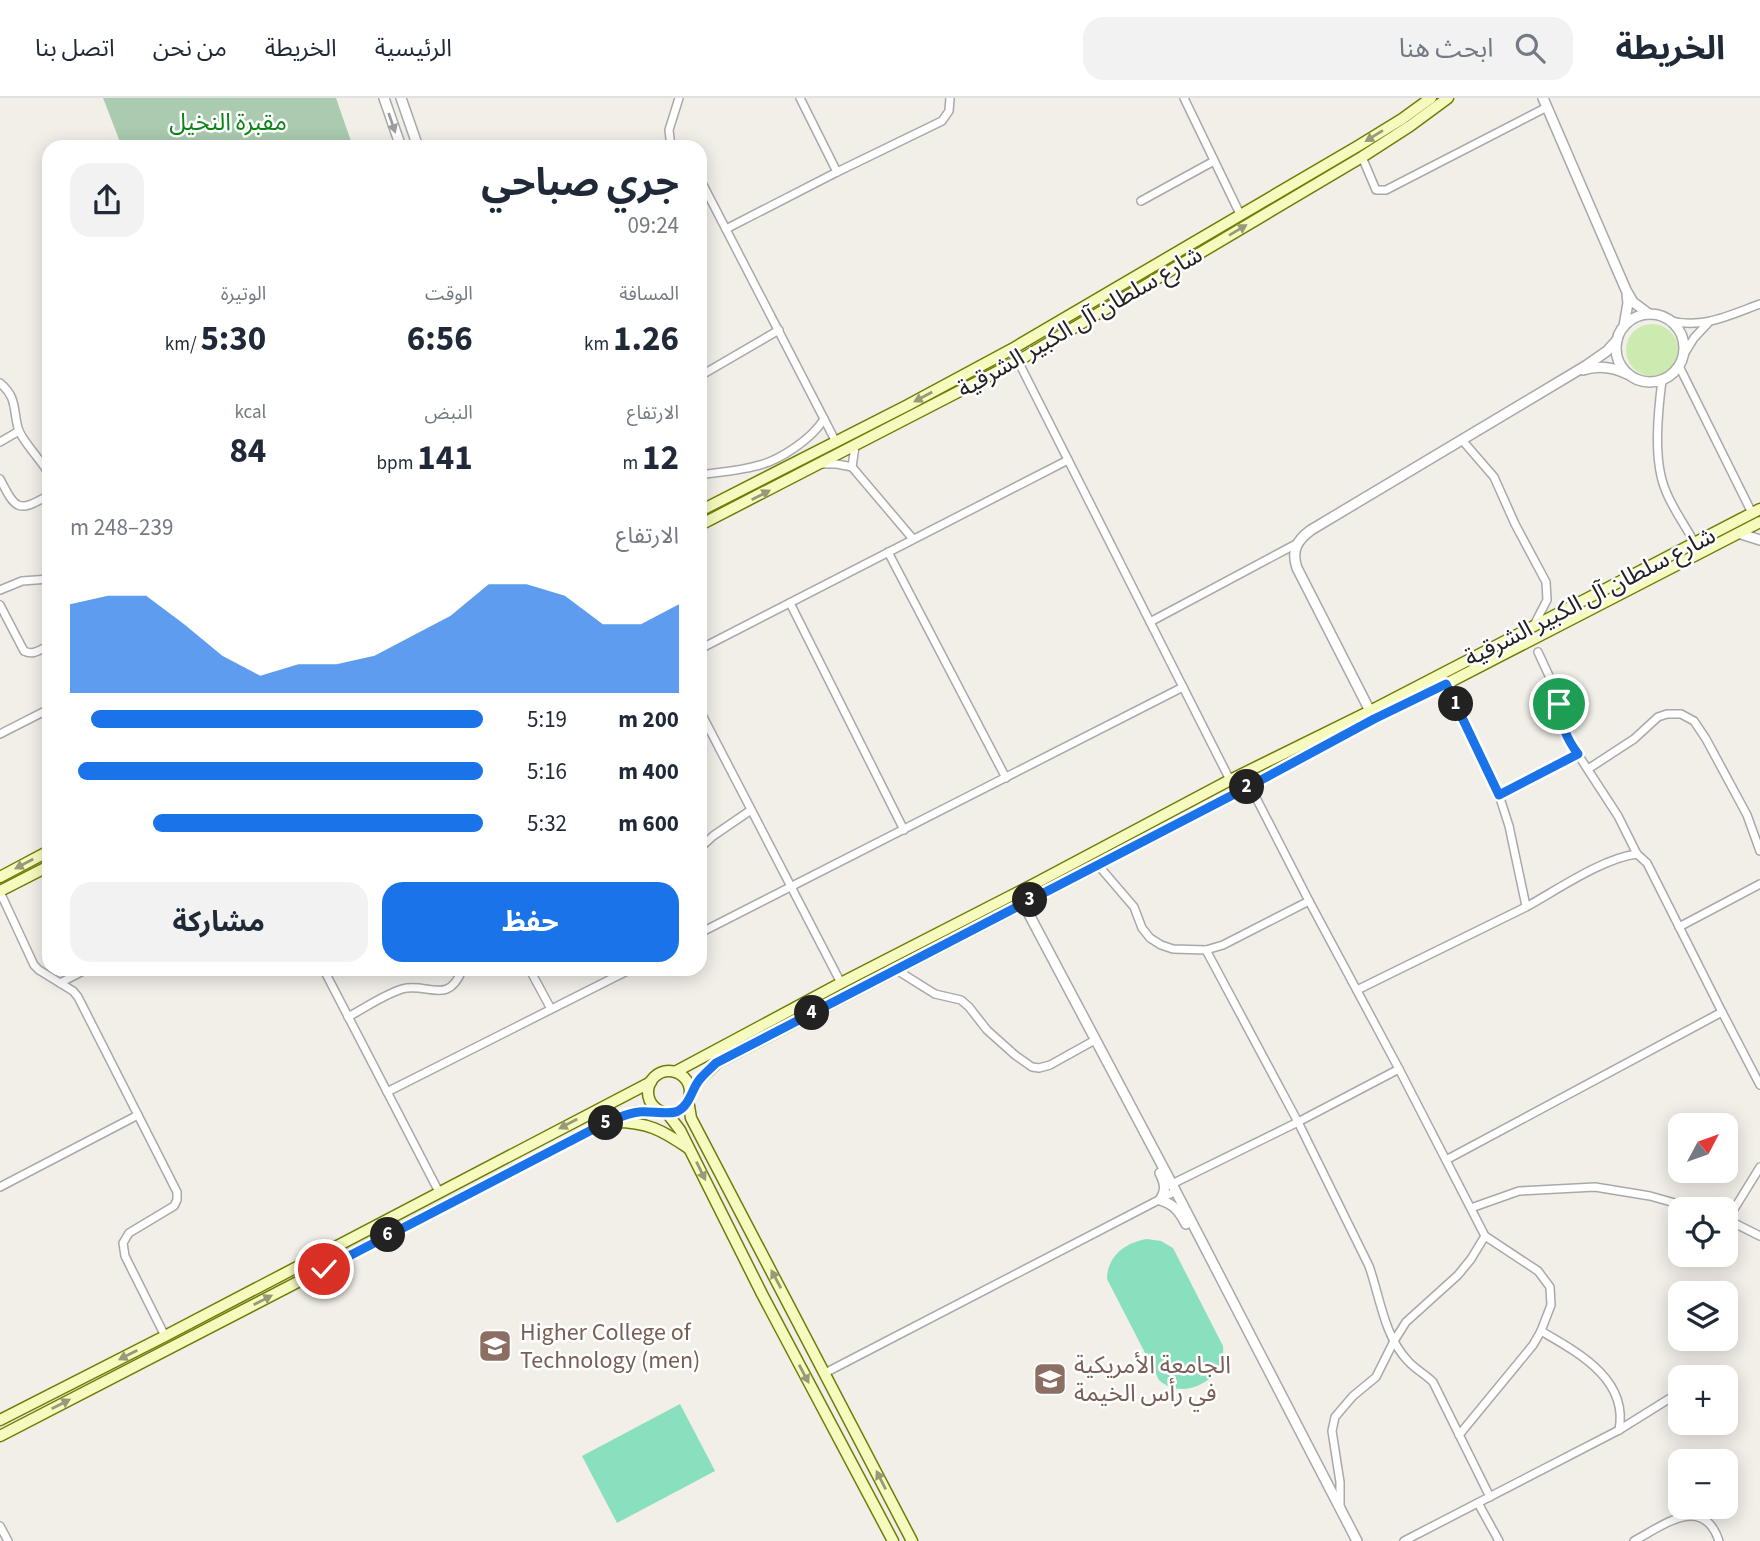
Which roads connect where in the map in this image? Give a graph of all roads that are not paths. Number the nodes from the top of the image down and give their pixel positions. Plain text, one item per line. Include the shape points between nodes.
1 (384, 98) edge
2 (401, 98) edge
3 (679, 98) edge
4 (800, 98) edge
5 (950, 98) edge
6 (1184, 98) edge
7 (1431, 98) edge
8 (1448, 98) edge
9 (1545, 102) edge
10 (399, 140) edge
11 (416, 140) edge
12 (670, 140) edge
13 (1362, 157) junction
14 (1214, 161) junction
15 (837, 172) junction
16 (707, 192) edge
17 (1141, 201) dead end
18 (1240, 214) junction
19 (726, 229) junction
20 (1626, 290) junction
21 (1760, 304) edge
22 (1649, 314) junction
23 (1668, 320) junction
24 (1708, 322) junction
25 (1624, 326) junction
26 (779, 330) junction
27 (1617, 340) junction
28 (1683, 356) junction
29 (1018, 361) junction
30 (1679, 366) junction
31 (707, 372) edge
32 (1572, 374) junction
33 (1630, 375) junction
34 (1662, 380) junction
35 (0, 383) edge
36 (824, 419) junction
37 (19, 431) junction
38 (1462, 439) junction
39 (0, 442) edge
40 (836, 442) junction
41 (855, 446) junction
42 (1068, 460) junction
43 (42, 464) edge
44 (821, 464) junction
45 (852, 467) junction
46 (707, 474) edge
47 (0, 479) edge
48 (42, 499) edge
49 (707, 507) edge
50 (1756, 511) edge
51 (707, 522) edge
52 (1760, 522) edge
53 (1738, 533) junction
54 (913, 539) junction
55 (1760, 540) edge
56 (1694, 542) junction
57 (1297, 543) junction
58 (888, 552) junction
59 (42, 580) edge
60 (0, 590) edge
61 (790, 603) junction
62 (0, 605) edge
63 (1150, 622) junction
64 (1534, 625) junction
65 (707, 645) edge
66 (42, 649) edge
67 (1538, 652) dead end
68 (1446, 684) junction
69 (1183, 687) junction
70 (1370, 711) junction
71 (42, 713) edge
72 (707, 725) edge
73 (0, 734) edge
74 (1578, 754) junction
75 (1588, 769) junction
76 (1006, 778) junction
77 (1230, 780) junction
78 (1250, 786) junction
79 (1499, 795) junction
80 (751, 810) junction
81 (904, 830) junction
82 (707, 842) edge
83 (1760, 850) edge
84 (1637, 854) junction
85 (42, 855) edge
86 (1098, 864) junction
87 (42, 870) edge
88 (0, 877) edge
89 (1760, 884) edge
90 (791, 887) junction
91 (0, 891) edge
92 (1309, 901) junction
93 (1023, 903) junction
94 (1526, 906) junction
95 (1679, 927) junction
96 (707, 929) edge
97 (1206, 950) junction
98 (895, 969) junction
99 (42, 972) edge
100 (48, 976) edge
101 (73, 976) edge
102 (327, 976) edge
103 (459, 976) edge
104 (533, 976) edge
105 (617, 976) edge
106 (60, 983) junction
107 (841, 983) junction
108 (1357, 990) junction
109 (551, 1009) junction
110 (1722, 1012) junction
111 (348, 1017) junction
112 (1096, 1040) junction
113 (1399, 1069) junction
114 (675, 1072) junction
115 (651, 1082) junction
116 (1760, 1085) edge
117 (387, 1092) junction
118 (689, 1097) junction
119 (663, 1112) junction
120 (138, 1115) junction
121 (607, 1122) junction
122 (1298, 1122) junction
123 (1153, 1149) junction
124 (690, 1150) junction
125 (1446, 1160) junction
126 (1759, 1169) edge
127 (1760, 1183) edge
128 (0, 1187) edge
129 (1174, 1188) junction
130 (439, 1192) junction
131 (1160, 1200) junction
132 (1668, 1201) edge
133 (1738, 1202) edge
134 (1471, 1208) junction
135 (1738, 1225) edge
136 (1485, 1236) junction
137 (1760, 1236) edge
138 (1205, 1247) junction
139 (1541, 1331) junction
140 (165, 1336) junction
141 (1394, 1341) junction
142 (825, 1373) junction
143 (1668, 1399) edge
144 (0, 1420) edge
145 (1619, 1430) junction
146 (0, 1436) edge
147 (1459, 1436) junction
148 (1490, 1497) junction
149 (1478, 1503) junction
150 (1340, 1509) junction
151 (0, 1526) edge
152 (8, 1541) edge
153 (893, 1541) edge
154 (912, 1541) edge
155 (1357, 1541) edge
156 (1404, 1541) edge
157 (1499, 1541) edge
158 (1634, 1541) edge
159 (1719, 1541) edge

1 -> 10 street
2 - 11 street
3 - 12 street
4 - 15 street
5 - 15 street via 942,121
6 - 14 street
7 -> 18 main road, شارع سلطان آل الكبير الشرقية
8 - 13 main road, شارع سلطان آل الكبير الشرقية
9 - 13 street via 1386,190 1376,190
9 - 20 street
29 -> 13 main road, شارع سلطان آل الكبير الشرقية
14 - 17 street
14 - 18 street
15 - 19 street
16 - 19 street
18 -> 40 main road, شارع سلطان آل الكبير الشرقية via 1012,349
19 - 26 street
20 - 22 street
20 - 25 street
21 - 24 street
22 - 23 street
22 - 25 street
23 - 24 street
23 - 28 street via 1678,329
24 - 28 street
25 - 27 street
26 - 31 street
26 - 36 street
27 - 32 street
27 - 33 street via 1616,353
28 - 30 street
29 - 41 main road, شارع سلطان آل الكبير الشرقية
29 - 42 street
30 - 34 street
30 - 50 street
32 - 33 street via 1598,367
32 - 38 street
33 - 34 street via 1651,382
34 - 56 street via 1657,416 1661,478
35 - 37 street via 15,404
36 - 40 street
36 - 46 street via 809,438 759,466
37 - 39 street
37 - 43 street
38 - 57 street via 1311,530
38 - 64 street via 1494,477 1546,582 1547,600
40 - 49 main road, شارع سلطان آل الكبير الشرقية
41 - 44 main road, شارع سلطان آل الكبير الشرقية
41 - 45 street
42 - 54 street
42 - 63 street
44 - 45 street
51 -> 44 main road, شارع سلطان آل الكبير الشرقية
45 - 54 street
47 - 48 street via 19,507
50 - 56 main road, شارع سلطان آل الكبير الشرقية
52 - 53 main road, شارع سلطان آل الكبير الشرقية
53 - 55 street
53 - 68 main road, شارع سلطان آل الكبير الشرقية
54 - 58 street
56 - 64 main road, شارع سلطان آل الكبير الشرقية
57 - 63 street
57 - 70 street via 1297,568
58 - 61 street
58 - 76 street
59 - 60 street
61 - 65 street
61 - 81 street
62 - 66 street via 24,651
63 - 69 street
64 - 70 main road, شارع سلطان آل الكبير الشرقية
67 - 74 street via 1557,693 1564,733
68 - 78 main road, شارع سلطان آل الكبير الشرقية
68 - 79 street
69 - 76 street
69 - 77 street
70 - 77 main road, شارع سلطان آل الكبير الشرقية
71 - 73 street
72 - 80 street
74 - 75 street
74 - 79 street
75 - 83 street via 1658,717 1681,714 1694,720 1739,797
75 - 84 street
76 - 81 street
77 - 107 main road, شارع سلطان آل الكبير الشرقية
78 - 86 main road, شارع سلطان آل الكبير الشرقية
78 - 92 street
79 - 94 street
80 - 82 street
80 - 90 street
81 - 90 street
84 - 94 street via 1607,863
84 - 95 street via 1647,863
85 -> 88 main road
86 - 93 main road, شارع سلطان آل الكبير الشرقية
86 - 97 street via 1134,908 1150,938 1173,949
87 - 91 main road
89 - 95 street
90 - 96 street
90 - 107 street
91 - 99 street via 34,965
92 - 97 street
92 - 108 street
93 - 98 main road, شارع سلطان آل الكبير الشرقية
93 - 112 street
94 - 108 street
95 - 110 street
97 - 122 street
98 - 112 street via 936,994 965,1003 987,1030 1032,1067 1050,1065
98 - 118 main road, شارع سلطان آل الكبير الشرقية via 716,1063
100 - 106 street
101 - 106 street
102 - 111 street
103 - 111 street via 447,989 403,989
104 - 109 street
105 - 109 street
106 - 120 street via 78,997
107 - 114 main road, شارع سلطان آل الكبير الشرقية
108 - 113 street
109 - 117 street
110 - 116 street
110 - 125 street
111 - 117 street
112 - 123 street
113 - 122 street
113 - 125 street
114 - 115 main road via 661,1073
114 - 118 main road via 686,1080
115 - 119 main road via 651,1102
115 -> 130 main road
117 - 130 street
118 - 119 main road via 679,1110
142 -> 118 main road via 691,1118
119 - 121 main road via 636,1112
119 - 124 main road
120 - 128 street
120 - 140 street via 177,1200 129,1233 123,1243
121 - 124 main road via 650,1125
146 -> 121 main road
122 - 129 street
122 - 141 street via 1369,1265
123 - 129 street
123 - 131 street via 1165,1186
124 -> 153 main road
125 - 134 street
126 - 127 street
126 - 133 street
129 - 131 street
129 - 138 street
130 - 140 main road
131 - 138 street via 1177,1210
131 - 142 street
132 - 134 street via 1595,1187 1519,1191
134 - 136 street
135 - 137 street
136 - 139 street via 1538,1271 1550,1287 1551,1305
136 - 141 street via 1458,1275 1406,1322
138 - 150 street
139 - 145 street via 1604,1376 1619,1404
139 - 147 street
140 -> 144 main road
141 - 147 street via 1408,1362 1433,1382
141 - 150 street via 1376,1377 1335,1417 1332,1431
154 -> 142 main road
143 - 145 street
145 - 148 street
147 - 148 street
148 - 149 street
149 - 156 street
149 - 157 street
150 - 155 street
151 - 152 street
158 - 159 street via 1692,1515 1710,1523

